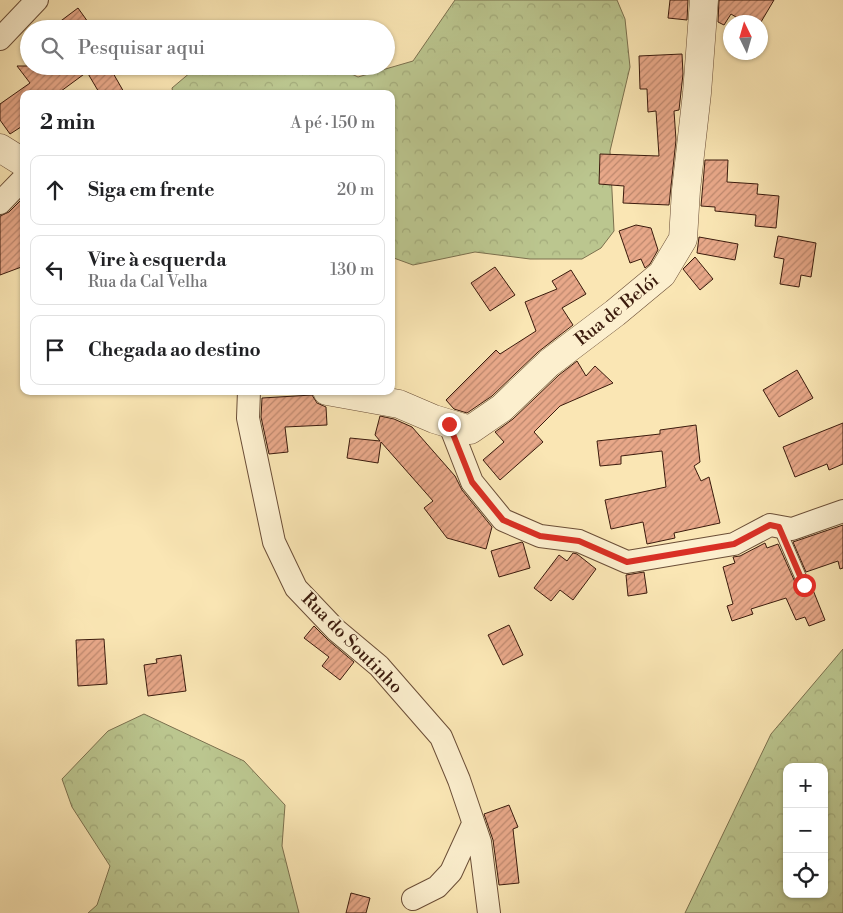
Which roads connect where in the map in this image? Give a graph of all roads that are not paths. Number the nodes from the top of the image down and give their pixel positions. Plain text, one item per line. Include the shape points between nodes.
1 (37, 0) edge
2 (704, 0) edge
3 (0, 39) edge
4 (0, 148) edge
5 (20, 160) edge
6 (20, 182) edge
7 (0, 203) edge
8 (249, 395) edge
9 (349, 395) edge
10 (449, 424) junction
11 (843, 511) edge
12 (779, 527) junction
13 (804, 585) dead end
14 (474, 824) junction
15 (413, 899) dead end
16 (489, 913) edge

1 - 3 street
2 - 10 street, Rua de Belói via 683,239 662,274 550,363 502,408 470,430
4 - 5 street
6 - 7 street
8 - 14 street, Rua do Soutinho via 248,418 274,542 296,588 336,630 379,666 441,737
9 - 10 street, Rua de Belói via 399,404
10 - 12 street via 472,482 503,520 540,536 579,541 627,562 734,544 770,525
11 - 12 street via 792,530
12 - 13 lane
14 - 15 street via 451,872 437,887
14 - 16 street, Rua do Soutinho via 480,842

